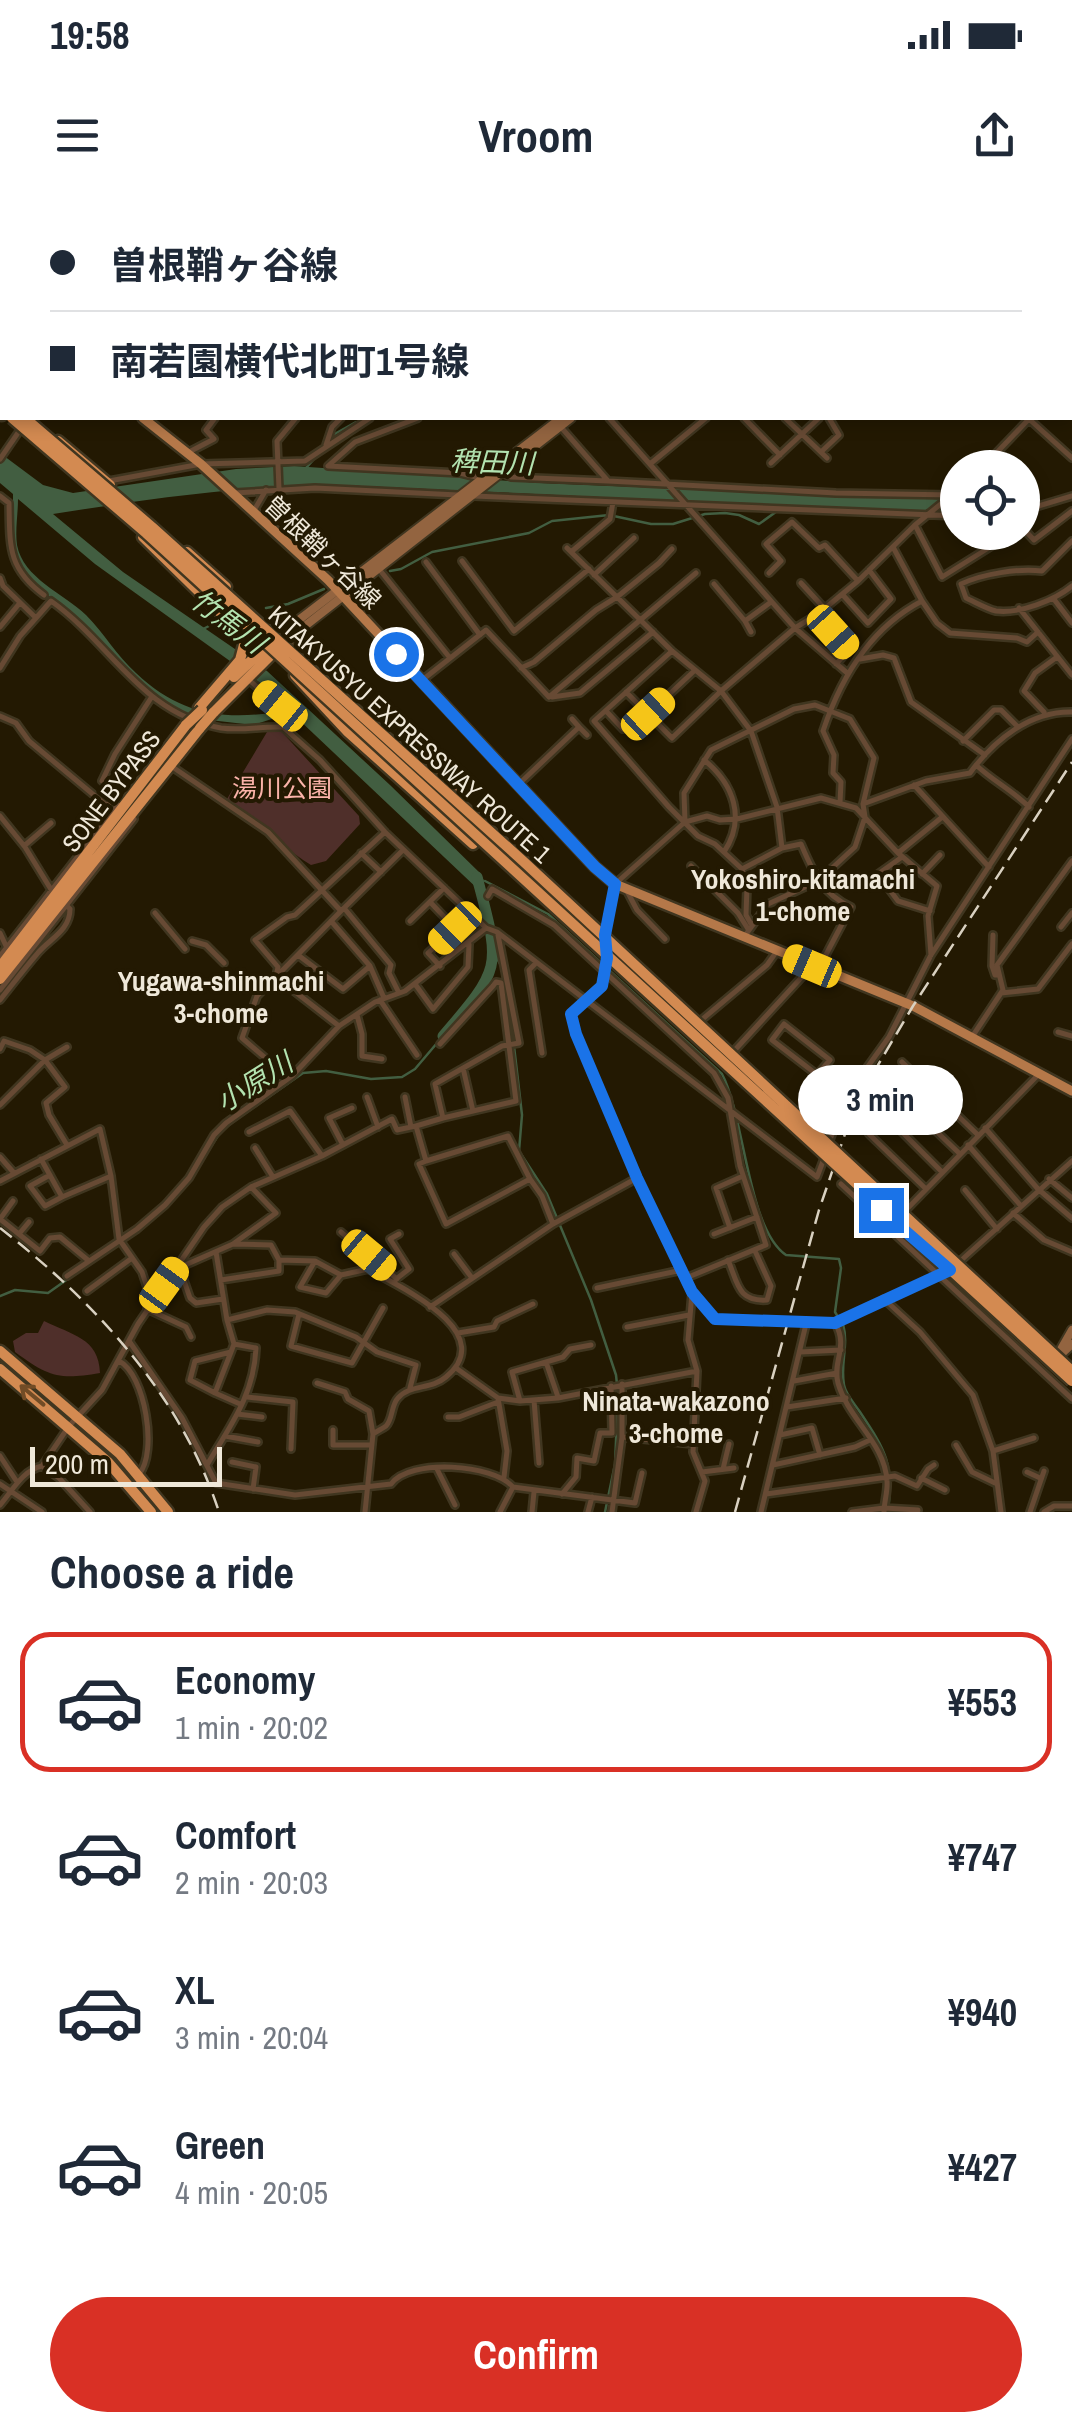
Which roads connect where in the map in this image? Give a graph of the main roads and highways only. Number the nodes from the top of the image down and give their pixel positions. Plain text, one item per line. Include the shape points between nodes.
1 (12, 420) edge
2 (27, 420) edge
3 (145, 420) edge
4 (146, 516) junction
5 (143, 536) junction
6 (259, 657) junction
7 (294, 675) road end
8 (324, 676) road end
9 (205, 710) junction
10 (58, 899) junction
11 (556, 909) junction
12 (575, 912) junction
13 (0, 966) edge
14 (0, 979) edge
15 (1072, 1090) edge
16 (0, 1351) edge
17 (0, 1369) edge
18 (1072, 1370) edge
19 (1072, 1382) edge
20 (151, 1512) edge
21 (165, 1512) edge

1 - 11 highway, KITAKYUSYU EXPRESSWAY ROUTE 1, bridge via 146,533
2 - 4 highway, bridge
2 - 5 highway, bridge via 79,480
2 - 12 highway, KITAKYUSYU EXPRESSWAY ROUTE 1, bridge
3 - 15 main road, 曽根鞘ヶ谷線 via 339,593 615,884 748,930 777,951 905,1003
4 - 6 highway via 204,580
4 - 6 highway via 266,624
5 - 6 highway
5 - 6 highway
6 - 9 highway
7 - 11 highway, bridge via 473,844
8 - 12 highway, bridge via 360,721
9 - 10 highway, SONE BYPASS, bridge via 186,725
9 - 10 highway, SONE BYPASS, bridge via 199,729
10 - 13 highway, SONE BYPASS
10 - 14 highway, SONE BYPASS
11 - 19 highway, KITAKYUSYU EXPRESSWAY ROUTE 1, bridge
12 - 18 highway, KITAKYUSYU EXPRESSWAY ROUTE 1, bridge
16 - 21 highway via 141,1476
20 -> 17 highway via 108,1462

